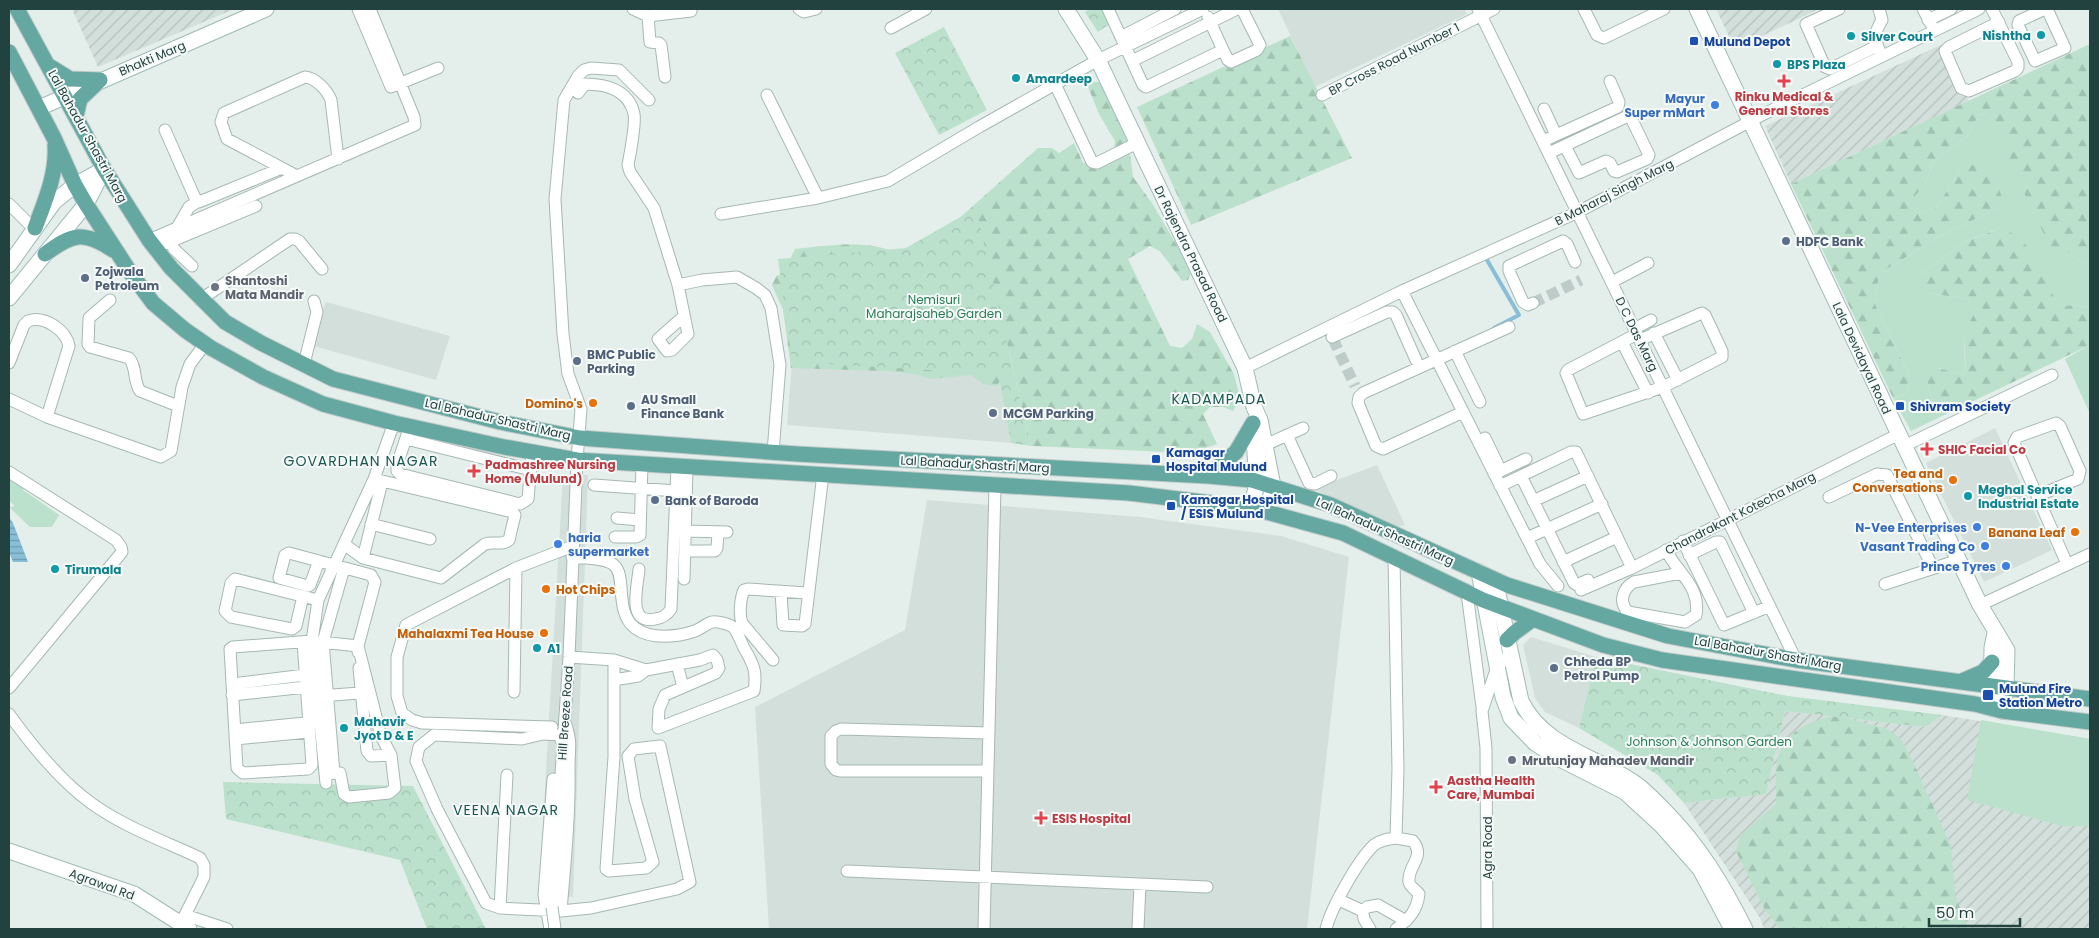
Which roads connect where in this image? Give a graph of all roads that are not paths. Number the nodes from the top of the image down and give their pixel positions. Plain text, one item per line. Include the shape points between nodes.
1 (17, 9) edge
2 (266, 9) edge
3 (358, 9) edge
4 (370, 9) edge
5 (633, 9) edge
6 (692, 9) edge
7 (799, 9) edge
8 (816, 9) edge
9 (926, 9) edge
10 (1066, 9) edge
11 (1108, 9) edge
12 (1175, 9) edge
13 (1203, 9) edge
14 (1237, 9) edge
15 (1242, 9) edge
16 (1494, 9) edge
17 (1584, 9) edge
18 (1664, 9) edge
19 (1696, 9) edge
20 (1839, 9) edge
21 (1879, 9) edge
22 (1923, 9) edge
23 (1951, 9) edge
24 (1979, 9) edge
25 (1992, 9) edge
26 (1480, 12) edge
27 (1182, 13) edge
28 (2025, 13) edge
29 (648, 16) junction
30 (1210, 22) junction
31 (1999, 22) junction
32 (1931, 25) junction
33 (891, 28) dead end
34 (1123, 42) junction
35 (1223, 50) junction
36 (1880, 51) junction
37 (9, 52) edge
38 (1098, 60) junction
39 (1132, 61) junction
40 (48, 65) junction
41 (1846, 67) junction
42 (438, 68) dead end
43 (665, 77) dead end
44 (100, 80) junction
45 (1610, 81) dead end
46 (400, 84) junction
47 (1055, 84) junction
48 (578, 93) dead end
49 (64, 95) junction
50 (766, 95) dead end
51 (1322, 95) dead end
52 (648, 100) dead end
53 (39, 108) junction
54 (1544, 109) dead end
55 (76, 116) junction
56 (1750, 121) junction
57 (165, 130) dead end
58 (1556, 135) junction
59 (54, 138) junction
60 (1543, 141) junction
61 (1137, 143) junction
62 (1565, 146) junction
63 (1549, 152) junction
64 (338, 159) junction
65 (282, 168) junction
66 (104, 170) junction
67 (298, 176) junction
68 (75, 185) junction
69 (818, 198) junction
70 (9, 204) edge
71 (86, 204) junction
72 (194, 204) dead end
73 (256, 206) dead end
74 (1578, 212) junction
75 (721, 214) dead end
76 (35, 228) junction
77 (177, 228) junction
78 (1529, 234) junction
79 (170, 241) junction
80 (152, 244) junction
81 (1538, 252) junction
82 (118, 253) junction
83 (45, 254) junction
84 (1575, 262) dead end
85 (1648, 263) dead end
86 (9, 265) edge
87 (192, 266) dead end
88 (322, 269) dead end
89 (1612, 282) junction
90 (678, 285) junction
91 (1402, 291) junction
92 (9, 298) edge
93 (110, 300) dead end
94 (200, 300) junction
95 (314, 301) dead end
96 (1533, 303) dead end
97 (684, 316) dead end
98 (1651, 320) dead end
99 (1509, 327) dead end
100 (1654, 333) junction
101 (1331, 334) junction
102 (1637, 334) junction
103 (1622, 342) junction
104 (205, 344) junction
105 (1455, 351) junction
106 (1435, 356) junction
107 (1416, 360) junction
108 (9, 363) edge
109 (304, 364) junction
110 (1246, 368) junction
111 (2052, 375) dead end
112 (1678, 380) junction
113 (1354, 386) dead end
114 (1663, 388) junction
115 (1648, 393) junction
116 (9, 399) edge
117 (1480, 402) dead end
118 (178, 406) junction
119 (1254, 406) junction
120 (1463, 412) junction
121 (47, 417) junction
122 (394, 423) junction
123 (1253, 423) junction
124 (1303, 428) dead end
125 (408, 432) junction
126 (1286, 436) junction
127 (576, 437) junction
128 (1901, 440) junction
129 (1265, 445) junction
130 (532, 452) junction
131 (773, 452) junction
132 (567, 458) junction
133 (1526, 459) dead end
134 (642, 464) junction
135 (682, 467) junction
136 (531, 470) junction
137 (9, 472) edge
138 (1497, 472) junction
139 (823, 474) junction
140 (1208, 476) junction
141 (1331, 476) dead end
142 (1521, 476) junction
143 (1588, 476) junction
144 (378, 480) junction
145 (1257, 482) junction
146 (594, 485) dead end
147 (995, 486) junction
148 (1273, 486) junction
149 (1500, 486) junction
150 (641, 488) junction
151 (676, 491) junction
152 (2037, 496) junction
153 (1828, 497) dead end
154 (1533, 501) junction
155 (1603, 507) junction
156 (1252, 508) junction
157 (1267, 512) junction
158 (617, 518) dead end
159 (1727, 518) junction
160 (640, 520) junction
161 (371, 524) junction
162 (685, 531) junction
163 (1548, 532) junction
164 (615, 537) dead end
165 (1617, 537) junction
166 (430, 539) dead end
167 (1528, 541) junction
168 (1683, 541) junction
169 (344, 544) junction
170 (1666, 550) junction
171 (573, 552) junction
172 (685, 552) junction
173 (2090, 554) edge
174 (1690, 555) junction
175 (363, 558) junction
176 (1394, 558) junction
177 (1959, 560) junction
178 (319, 561) junction
179 (1563, 562) junction
180 (1630, 564) junction
181 (2067, 564) junction
182 (339, 566) junction
183 (516, 568) junction
184 (1933, 568) junction
185 (640, 569) dead end
186 (1479, 572) junction
187 (1681, 573) junction
188 (314, 575) junction
189 (326, 578) junction
190 (684, 578) dead end
191 (1494, 580) junction
192 (1886, 584) dead end
193 (1558, 586) dead end
194 (1580, 590) dead end
195 (781, 591) junction
196 (808, 593) junction
197 (1467, 593) junction
198 (303, 596) junction
199 (318, 600) junction
200 (1483, 600) junction
201 (1980, 605) junction
202 (1770, 606) junction
203 (1500, 607) junction
204 (1754, 613) junction
205 (1533, 620) junction
206 (1995, 633) junction
207 (313, 642) junction
208 (358, 646) junction
209 (1509, 648) junction
210 (569, 657) junction
211 (614, 660) junction
212 (773, 660) dead end
213 (1796, 660) junction
214 (1992, 662) junction
215 (677, 664) junction
216 (1497, 667) junction
217 (646, 670) junction
218 (614, 680) junction
219 (308, 681) junction
220 (1961, 681) junction
221 (1998, 686) junction
222 (9, 687) edge
223 (683, 687) junction
224 (232, 690) junction
225 (514, 692) dead end
226 (360, 693) junction
227 (322, 696) junction
228 (2090, 700) edge
229 (1996, 709) junction
230 (1482, 711) junction
231 (9, 714) edge
232 (2090, 722) edge
233 (313, 725) junction
234 (564, 727) junction
235 (658, 728) junction
236 (989, 733) junction
237 (235, 734) junction
238 (660, 746) junction
239 (391, 755) junction
240 (628, 756) junction
241 (614, 757) junction
242 (988, 771) junction
243 (507, 775) dead end
244 (1607, 775) junction
245 (329, 777) junction
246 (1396, 838) junction
247 (9, 851) edge
248 (847, 871) dead end
249 (985, 878) junction
250 (1140, 884) junction
251 (1207, 887) dead end
252 (1339, 900) junction
253 (500, 908) junction
254 (553, 909) junction
255 (1363, 911) junction
256 (1406, 921) junction
257 (185, 923) edge
258 (1138, 928) edge
259 (228, 929) edge
260 (550, 929) edge
261 (555, 929) edge
262 (984, 929) edge
263 (1326, 929) edge
264 (1370, 929) edge
265 (1396, 929) edge
266 (1487, 929) edge
267 (1732, 929) edge
268 (1745, 929) edge

1 - 40 main road, Lal Bahadur Shastri Marg
2 - 44 street, Bhakti Marg
3 - 46 street via 389,84 394,87
4 - 46 street
5 - 29 street
6 - 29 street
7 - 8 street via 804,12
9 - 33 street
10 - 38 street, Dr Rajendra Prasad Road
11 - 34 street
12 - 34 street
13 - 27 street
13 - 30 street
14 - 30 street
15 - 35 street via 1259,48 1231,62
16 - 26 street, BP Cross Road Number 1
17 - 18 street via 1597,35 1604,38
19 - 56 street, Lala Devidayal Road
20 - 41 street via 1809,22 1806,27 1826,67
21 - 36 street via 1882,20 1875,36
22 - 32 street
23 - 32 street
24 - 32 street, B Maharaj Singh Marg
25 - 31 street
26 - 51 street, BP Cross Road Number 1
26 - 60 street, D C Das Marg
27 - 34 street
28 - 28 street via 2018,25 2034,60 2065,48 2047,9
29 - 43 street via 650,42 661,45
30 - 35 street
30 - 39 street
31 - 31 street via 1945,51 1965,91 2018,68
32 - 36 street, B Maharaj Singh Marg
34 - 38 street
34 - 39 street
35 - 39 street via 1146,87
36 - 41 street, B Maharaj Singh Marg
37 - 53 main road, Lal Bahadur Shastri Marg
38 - 47 street
38 - 61 street, Dr Rajendra Prasad Road
40 - 44 main road via 70,79
40 - 49 main road, Lal Bahadur Shastri Marg
41 - 56 street, B Maharaj Singh Marg
42 - 46 street
44 - 49 street, Bhakti Marg
44 - 55 main road via 80,99
45 - 58 street via 1618,107
46 - 64 street via 415,120 414,125
47 - 61 street via 1092,162 1097,163
47 - 69 street via 888,182
48 - 90 street via 585,84 603,84 614,88 630,103 635,115 628,165 654,208
49 - 53 street, Bhakti Marg
49 - 55 main road, Lal Bahadur Shastri Marg
50 - 69 street
52 - 127 street, Hill Breeze Road via 619,70 591,68 578,76 564,100 555,200 563,334 568,374 581,409
53 - 59 main road, Lal Bahadur Shastri Marg
54 - 58 street
55 - 66 main road, Lal Bahadur Shastri Marg
56 - 74 street, B Maharaj Singh Marg
56 - 128 street, Lala Devidayal Road
57 - 65 street via 199,202
58 - 60 street
59 - 68 main road, Lal Bahadur Shastri Marg
59 - 76 main road via 56,155 52,179
60 - 63 street, D C Das Marg
61 - 110 street, Dr Rajendra Prasad Road
62 - 62 street via 1628,116 1649,155 1647,159 1617,172 1606,161 1579,173
62 - 63 street
63 - 74 street, D C Das Marg
64 - 65 street via 331,100 328,93 305,77 222,116 227,139
64 - 67 street
65 - 67 street
66 - 68 street
66 - 71 street
66 - 80 main road, Lal Bahadur Shastri Marg
67 - 77 street
68 - 71 main road, Lal Bahadur Shastri Marg
68 - 76 street via 54,202
69 - 75 street
70 - 76 street
71 - 82 main road, Lal Bahadur Shastri Marg
71 - 83 street
72 - 77 street
73 - 79 street
74 - 78 street, B Maharaj Singh Marg
74 - 89 street, D C Das Marg
76 - 86 street
77 - 80 street
78 - 81 street
78 - 91 street, B Maharaj Singh Marg
79 - 80 street
79 - 87 street
80 - 94 main road, Lal Bahadur Shastri Marg
81 - 84 street via 1563,241
81 - 96 street via 1509,268 1523,302
82 - 83 main road via 98,240 80,236 64,240
82 - 104 main road, Lal Bahadur Shastri Marg via 153,302
83 - 92 street
85 - 89 street
88 - 94 street via 299,242 290,239
89 - 102 street, D C Das Marg
90 - 97 street
90 - 131 street via 736,277 765,295 771,308 780,365
91 - 101 street, B Maharaj Singh Marg
91 - 106 street
93 - 118 street via 90,318 88,344 128,358 132,361 140,391
94 - 109 main road, Lal Bahadur Shastri Marg via 225,322
95 - 109 street via 317,312
98 - 102 street
99 - 105 street
100 - 102 street
100 - 112 street
100 - 112 street via 1698,313 1705,315 1722,356
101 - 107 street via 1392,312
101 - 110 street, B Maharaj Singh Marg
102 - 103 street
102 - 114 street, D C Das Marg
103 - 115 street
103 - 115 street via 1566,373 1581,411 1586,414
104 - 118 street via 190,364
104 - 122 main road, Lal Bahadur Shastri Marg via 263,377 324,404
105 - 106 street
105 - 117 street
106 - 107 street
106 - 120 street
106 - 120 street via 1359,397 1358,403 1376,446 1383,450
107 - 113 street via 1362,386
108 - 121 street via 28,321 38,320 63,332 69,346
109 - 127 main road, Lal Bahadur Shastri Marg via 333,379 500,422
110 - 119 street, Dr Rajendra Prasad Road
111 - 128 street, Chandrakant Kotecha Marg
112 - 114 street
114 - 115 street
114 - 159 street, D C Das Marg
116 - 121 street
118 - 121 street via 170,451 161,457
119 - 123 street
119 - 129 street, Dr Rajendra Prasad Road
120 - 138 street via 1483,439
122 - 125 main road, Lal Bahadur Shastri Marg
122 - 144 street
123 - 140 main road via 1236,452
123 - 145 street
124 - 126 street
125 - 130 main road, Lal Bahadur Shastri Marg
125 - 136 street
125 - 136 street via 397,465 400,474 520,504 528,498
126 - 129 street
126 - 141 street via 1309,482 1315,484
127 - 131 main road, Lal Bahadur Shastri Marg
127 - 132 street, Hill Breeze Road
128 - 159 street, Chandrakant Kotecha Marg
128 - 177 street, Lala Devidayal Road
129 - 148 street, Dr Rajendra Prasad Road
130 - 132 main road, Lal Bahadur Shastri Marg
130 - 136 street
131 - 140 main road, Lal Bahadur Shastri Marg
132 - 134 main road, Lal Bahadur Shastri Marg
132 - 171 street, Hill Breeze Road
133 - 138 street
134 - 135 main road, Lal Bahadur Shastri Marg
134 - 150 street
135 - 139 main road, Lal Bahadur Shastri Marg
135 - 151 street
135 - 162 street
137 - 222 street via 116,540 122,552
138 - 149 street
139 - 147 main road, Lal Bahadur Shastri Marg
139 - 196 street
140 - 145 main road, Lal Bahadur Shastri Marg
142 - 143 street via 1573,452
142 - 149 street
142 - 154 street
143 - 154 street
143 - 155 street
144 - 161 street
144 - 169 street
144 - 175 street via 515,515 506,543 485,544 441,578
145 - 148 main road, Lal Bahadur Shastri Marg
145 - 156 street
146 - 150 street
147 - 156 main road, Lal Bahadur Shastri Marg via 1129,494
147 - 236 street
148 - 157 street, Dr Rajendra Prasad Road
148 - 186 main road, Lal Bahadur Shastri Marg via 1331,505
149 - 167 street
150 - 151 street
150 - 160 street
151 - 185 street via 671,609 661,618 641,618 636,611
152 - 152 street via 2080,476 2056,423 2015,439
152 - 181 street
153 - 184 street via 1877,474 1887,475
154 - 163 street
155 - 163 street
155 - 165 street
156 - 157 main road, Lal Bahadur Shastri Marg
157 - 176 main road, Lal Bahadur Shastri Marg via 1343,533
158 - 160 street
159 - 168 street, Chandrakant Kotecha Marg
159 - 202 street, D C Das Marg
160 - 164 street via 638,537
161 - 166 street
161 - 175 street
162 - 172 street
162 - 172 street via 723,532 715,551
163 - 167 street
163 - 179 street
165 - 179 street
165 - 180 street
167 - 193 street via 1540,564
168 - 170 street, Chandrakant Kotecha Marg
168 - 174 street
169 - 175 street
169 - 182 street
170 - 180 street, Chandrakant Kotecha Marg
170 - 187 street
171 - 183 street
171 - 210 street, Hill Breeze Road
171 - 235 street via 614,565 619,572 624,613 634,628 669,636 695,631 712,622 726,624 733,627 753,664 756,676 754,691
172 - 190 street
173 - 181 street
174 - 204 street via 1722,624
174 - 204 street via 1720,542
176 - 197 main road, Lal Bahadur Shastri Marg
176 - 246 street
177 - 184 street
177 - 201 street, Lala Devidayal Road
178 - 182 street
178 - 188 street
178 - 188 street via 286,553 278,577 308,586
179 - 180 street via 1577,585
180 - 194 street, Chandrakant Kotecha Marg
181 - 201 street
182 - 189 street
182 - 207 street
182 - 208 street via 371,575 375,582
183 - 225 street
183 - 234 street via 406,625 397,657 397,696 402,713 422,724
184 - 192 street
186 - 191 main road, Lal Bahadur Shastri Marg
186 - 200 street
187 - 187 street via 1693,590 1697,612 1692,619 1685,622 1625,609 1622,599 1630,584
188 - 189 street
189 - 199 street
191 - 203 street
191 - 213 main road, Lal Bahadur Shastri Marg via 1668,636
195 - 196 street
195 - 196 street via 783,624 800,626 804,624
195 - 212 street via 748,589 742,594 742,623
197 - 200 main road, Lal Bahadur Shastri Marg
197 - 230 street
198 - 198 street via 235,580 231,583 225,611 230,617 292,629 296,626
198 - 199 street
199 - 207 street
200 - 203 main road, Lal Bahadur Shastri Marg
200 - 216 street
201 - 206 street, Lala Devidayal Road
202 - 204 street
202 - 213 street, D C Das Marg
203 - 205 main road, Lal Bahadur Shastri Marg
203 - 209 street
205 - 209 main road via 1514,633
205 - 229 main road, Lal Bahadur Shastri Marg via 1662,660
206 - 214 street
206 - 221 street, Lala Devidayal Road via 2006,650
207 - 208 street
207 - 219 street
207 - 224 street via 231,648
207 - 227 street
208 - 226 street
208 - 239 street via 381,736
209 - 216 street, Agra Road
209 - 244 street via 1522,701 1537,725
210 - 211 street
210 - 234 street, Hill Breeze Road
211 - 217 street
211 - 218 street
213 - 220 main road, Lal Bahadur Shastri Marg
214 - 220 main road via 1983,672
214 - 221 street
215 - 217 street
215 - 223 street
215 - 223 street via 713,655 717,660 719,668 716,673
216 - 230 street, Agra Road
216 - 244 street via 1511,718 1535,743 1556,757
217 - 218 street via 638,676
218 - 241 street
219 - 224 street
219 - 227 street
219 - 233 street
220 - 221 main road, Lal Bahadur Shastri Marg
221 - 228 main road, Lal Bahadur Shastri Marg
221 - 229 street, Lala Devidayal Road
223 - 235 street via 665,695 659,709
224 - 237 street
226 - 227 street
226 - 239 street via 368,754
227 - 233 street
227 - 245 street
229 - 232 main road, Lal Bahadur Shastri Marg
230 - 266 street, Agra Road via 1486,748
231 - 257 street via 57,772 91,803 200,858 204,877
233 - 237 street
233 - 237 street via 312,765 308,769 242,773 238,768
233 - 245 street
234 - 253 street via 522,739 434,735 417,753 416,761 436,810 486,903
234 - 254 street, Hill Breeze Road
235 - 238 street
236 - 242 street
236 - 242 street via 841,729 831,736 832,764 840,771
238 - 240 street via 634,749
238 - 254 street via 690,882 677,889 591,908
239 - 245 street via 395,788 392,793 346,796 342,775
240 - 241 street
240 - 241 street via 635,799 653,862 646,868 609,871 605,862
242 - 249 street
243 - 253 street
244 - 267 street via 1682,847 1700,869
244 - 268 street via 1637,784 1680,828 1715,873
246 - 252 street via 1375,844
246 - 256 street via 1413,841 1419,853 1409,881 1419,897 1414,913
247 - 257 street, Agrawal Rd via 134,894
248 - 249 street
249 - 250 street
249 - 262 street
250 - 251 street
250 - 258 street
252 - 255 street
252 - 263 street
253 - 254 street
254 - 260 street
254 - 261 street, Hill Breeze Road, bridge
255 - 256 street via 1378,905
255 - 264 street
256 - 265 street
257 - 259 street

